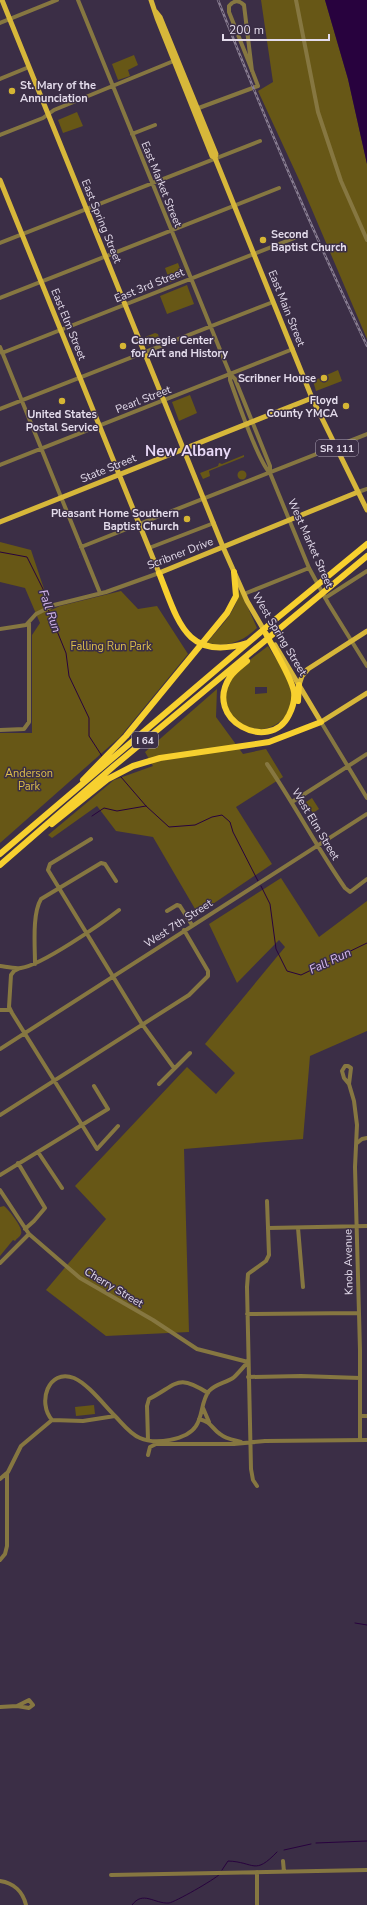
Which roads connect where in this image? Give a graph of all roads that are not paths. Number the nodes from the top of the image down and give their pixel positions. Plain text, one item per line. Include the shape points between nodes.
1 (2, 0) edge
2 (57, 0) edge
3 (78, 0) edge
4 (151, 0) edge
5 (296, 0) edge
6 (10, 19) junction
7 (0, 23) edge
8 (176, 60) junction
9 (29, 67) junction
10 (252, 71) junction
11 (0, 79) edge
12 (113, 86) junction
13 (196, 110) junction
14 (48, 114) junction
15 (155, 125) dead end
16 (132, 134) junction
17 (0, 135) edge
18 (260, 140) dead end
19 (215, 158) junction
20 (0, 180) edge
21 (152, 183) junction
22 (279, 188) dead end
23 (235, 206) junction
24 (87, 209) junction
25 (172, 231) junction
26 (302, 234) dead end
27 (22, 235) junction
28 (367, 240) edge
29 (0, 243) edge
30 (254, 253) junction
31 (106, 257) junction
32 (191, 278) junction
33 (41, 282) junction
34 (0, 298) edge
35 (273, 302) junction
36 (125, 304) junction
37 (210, 326) junction
38 (61, 330) junction
39 (0, 348) edge
40 (293, 349) junction
41 (144, 352) junction
42 (2, 353) junction
43 (230, 374) junction
44 (80, 378) junction
45 (164, 400) junction
46 (22, 401) junction
47 (314, 401) junction
48 (0, 409) edge
49 (250, 423) junction
50 (99, 426) junction
51 (367, 434) edge
52 (336, 446) junction
53 (41, 449) junction
54 (183, 449) junction
55 (0, 465) edge
56 (270, 473) junction
57 (119, 475) junction
58 (367, 489) edge
59 (358, 492) junction
60 (61, 498) junction
61 (204, 498) junction
62 (367, 510) edge
63 (290, 520) junction
64 (0, 522) edge
65 (214, 523) junction
66 (140, 525) junction
67 (366, 546) edge
68 (81, 547) junction
69 (224, 547) junction
70 (149, 548) junction
71 (367, 553) edge
72 (367, 556) edge
73 (309, 568) junction
74 (367, 571) edge
75 (234, 572) junction
76 (160, 573) junction
77 (339, 578) junction
78 (100, 593) junction
79 (244, 594) junction
80 (325, 598) junction
81 (29, 623) junction
82 (0, 629) edge
83 (367, 631) edge
84 (266, 634) junction
85 (252, 640) junction
86 (352, 641) junction
87 (258, 646) junction
88 (367, 666) edge
89 (299, 685) junction
90 (367, 693) edge
91 (287, 720) junction
92 (321, 722) junction
93 (0, 730) edge
94 (367, 754) edge
95 (267, 764) dead end
96 (347, 766) junction
97 (97, 773) junction
98 (367, 798) edge
99 (292, 802) junction
100 (60, 804) junction
101 (367, 814) edge
102 (33, 835) junction
103 (91, 839) dead end
104 (316, 846) junction
105 (0, 854) edge
106 (0, 865) edge
107 (367, 880) edge
108 (116, 881) dead end
109 (58, 888) junction
110 (119, 910) dead end
111 (167, 911) dead end
112 (192, 925) junction
113 (184, 930) junction
114 (85, 933) junction
115 (35, 964) junction
116 (0, 966) edge
117 (20, 968) junction
118 (113, 976) junction
119 (0, 1010) edge
120 (10, 1010) junction
121 (142, 1024) junction
122 (23, 1034) junction
123 (0, 1049) edge
124 (190, 1053) dead end
125 (174, 1068) junction
126 (54, 1081) junction
127 (159, 1084) dead end
128 (349, 1084) dead end
129 (94, 1086) dead end
130 (0, 1115) edge
131 (82, 1125) junction
132 (118, 1126) dead end
133 (367, 1138) edge
134 (357, 1143) junction
135 (38, 1152) junction
136 (18, 1163) junction
137 (0, 1175) edge
138 (62, 1188) dead end
139 (0, 1190) edge
140 (267, 1201) dead end
141 (367, 1226) edge
142 (356, 1227) junction
143 (268, 1228) junction
144 (298, 1228) junction
145 (25, 1229) junction
146 (28, 1234) junction
147 (0, 1263) edge
148 (303, 1287) dead end
149 (358, 1313) junction
150 (247, 1314) junction
151 (248, 1362) junction
152 (248, 1377) junction
153 (360, 1378) junction
154 (208, 1393) junction
155 (204, 1402) junction
156 (115, 1416) junction
157 (360, 1416) junction
158 (367, 1416) edge
159 (199, 1419) junction
160 (52, 1420) junction
161 (209, 1422) junction
162 (148, 1440) junction
163 (360, 1440) junction
164 (367, 1440) edge
165 (250, 1442) junction
166 (244, 1443) junction
167 (148, 1456) dead end
168 (7, 1473) junction
169 (0, 1479) edge
170 (257, 1486) dead end
171 (0, 1560) edge
172 (17, 1706) dead end
173 (0, 1707) edge
174 (283, 1861) dead end
175 (367, 1870) edge
176 (257, 1872) junction
177 (284, 1872) junction
178 (111, 1874) dead end
179 (0, 1881) edge
180 (26, 1905) edge
181 (257, 1905) edge

1 - 6 main road, East Spring Street
2 - 6 street
3 - 12 street, East Market Street
4 - 8 main road, East Main Street
5 - 28 street via 318,112 341,181
6 - 7 street
6 - 9 main road, East Spring Street
8 - 12 street
8 - 13 main road, East Main Street
9 - 11 street
9 - 14 main road, East Spring Street
10 - 10 street via 229,12 230,6 236,1 244,5
10 - 13 street via 258,86
12 - 14 street
12 - 16 street, East Market Street
13 - 19 main road, East Main Street via 212,156
14 - 17 street
14 - 24 main road, East Spring Street
15 - 16 street
16 - 21 street, East Market Street
18 - 19 street
19 - 21 street
19 - 23 main road, East Main Street
20 - 27 main road, East Elm Street
21 - 24 street
21 - 25 street, East Market Street
22 - 23 street
23 - 25 street
23 - 30 main road, East Main Street
24 - 27 street
24 - 31 main road, East Spring Street
25 - 31 street
25 - 32 street, East Market Street
26 - 30 street, East 3rd Street
27 - 29 street
27 - 33 main road, East Elm Street
30 - 32 street, East 3rd Street
30 - 35 main road, East Main Street
31 - 33 street
31 - 36 main road, East Spring Street
32 - 36 street, East 3rd Street
32 - 37 street, East Market Street
33 - 34 street
33 - 38 main road, East Elm Street
35 - 37 street
35 - 40 main road, East Main Street
36 - 38 street, East 3rd Street
36 - 41 main road, East Spring Street
37 - 41 street
37 - 43 street, East Market Street
38 - 42 street, East 3rd Street
38 - 44 main road, East Elm Street
39 - 42 street
40 - 43 street, Pearl Street
40 - 47 main road, East Main Street
41 - 44 street
41 - 45 main road, East Spring Street
42 - 46 street
43 - 45 street, Pearl Street
43 - 49 street, East Market Street via 235,379
44 - 46 street
44 - 50 main road, East Elm Street
45 - 50 street, Pearl Street
45 - 54 main road, East Spring Street
46 - 48 street
46 - 53 street
47 - 49 main road, State Street
47 - 52 main road, SR 111
49 - 54 main road, State Street
49 - 56 street, West Market Street via 270,466
50 - 53 street, Pearl Street
50 - 57 main road, East Elm Street
51 - 52 street
52 - 56 street
52 - 59 main road, SR 111
53 - 55 street, Pearl Street
53 - 60 street
54 - 57 main road, State Street
54 - 61 main road, West Spring Street
56 - 61 street
56 - 63 street, West Market Street
57 - 60 main road, State Street
57 - 66 main road
58 - 59 street, Scribner Drive
59 - 62 main road, SR 111
59 - 63 main road, Scribner Drive
60 - 64 main road, State Street
60 - 68 street
61 - 65 main road, West Spring Street
61 - 66 street
63 - 69 main road, Scribner Drive
63 - 73 street, West Market Street
65 - 69 main road, West Spring Street
65 - 70 street
66 - 68 street
66 - 70 main road
67 - 85 highway, I 64
68 - 78 street
69 - 75 main road, West Spring Street
69 - 76 main road, Scribner Drive
70 - 76 main road
71 - 77 highway
72 - 77 highway, I 64
73 - 79 street
73 - 80 street, West Market Street
74 - 80 street
75 - 79 main road, West Spring Street
75 - 100 highway via 236,596 227,613 126,736
76 - 78 street, Scribner Drive
76 - 85 highway via 178,618 194,639 216,648 228,648
77 - 87 highway, I 64
78 - 81 street, Scribner Drive via 43,610 35,614
79 - 84 main road, West Spring Street
80 - 86 street, West Market Street
81 - 82 street, Scribner Drive
81 - 93 street via 29,720 26,727
83 - 86 main road
84 - 89 main road, West Spring Street
84 - 91 highway via 294,690 294,703
85 - 97 highway, I 64
86 - 88 street, West Market Street
86 - 89 main road via 308,669
87 - 91 highway via 256,653 234,672 226,684 226,711 238,726 254,732 267,731
87 - 97 highway
87 - 102 highway, I 64
89 - 91 highway via 296,710
89 - 92 main road, West Spring Street
90 - 92 main road
92 - 96 street, West Spring Street
92 - 102 highway via 269,742 160,758 132,766 108,779 56,821
94 - 96 street
95 - 99 street, West Elm Street
96 - 98 street, West Spring Street
96 - 99 street
97 - 100 highway, I 64
99 - 104 street, West Elm Street
100 - 105 highway, I 64
101 - 104 street, West 7th Street
102 - 106 highway, I 64
103 - 109 street via 47,867
104 - 107 street, West Elm Street via 350,892
104 - 112 street, West 7th Street
108 - 109 street via 105,864 101,863
109 - 114 street
109 - 115 street via 44,896 38,905
110 - 114 street
111 - 112 street via 177,905 180,906
112 - 113 street, West 7th Street
113 - 118 street, West 7th Street
113 - 121 street via 208,971 208,976 189,995
114 - 115 street
114 - 118 street
115 - 117 street
116 - 117 street
117 - 120 street via 11,975
118 - 121 street
118 - 122 street, West 7th Street
119 - 120 street
120 - 122 street
121 - 125 street
121 - 126 street
122 - 123 street, West 7th Street
122 - 126 street
124 - 125 street
125 - 127 street
126 - 130 street
126 - 131 street
128 - 134 street, Knob Avenue via 356,1109
129 - 131 street via 108,1109
131 - 132 street via 96,1149
131 - 135 street
133 - 134 street
134 - 142 street, Knob Avenue
135 - 136 street
135 - 138 street
136 - 137 street
136 - 145 street via 45,1208
139 - 145 street, Cherry Street
140 - 143 street
141 - 142 street
142 - 144 street
142 - 149 street, Knob Avenue
143 - 144 street
143 - 150 street via 268,1259 247,1277
144 - 148 street
145 - 146 street, Cherry Street
146 - 147 street
146 - 151 street, Cherry Street via 80,1278 197,1349
149 - 150 street
149 - 153 street, Knob Avenue
150 - 151 street
151 - 152 street
151 - 154 street via 235,1376 215,1386
152 - 153 street
152 - 165 street
153 - 157 street, Knob Avenue
154 - 155 street
154 - 162 street via 182,1381 149,1399
155 - 159 street
155 - 161 street via 204,1412
156 - 160 street via 83,1421
156 - 160 street via 83,1384 74,1378 60,1377 48,1386 46,1393 44,1404
156 - 162 street via 135,1436
157 - 158 street
157 - 163 street, Knob Avenue
159 - 161 street
159 - 162 street via 193,1430 183,1437 174,1440
160 - 168 street via 21,1446
161 - 166 street via 216,1432
163 - 164 street
163 - 165 street
165 - 166 street
165 - 170 street via 250,1464
166 - 167 street via 156,1444 152,1446
168 - 169 street
168 - 171 street via 8,1546
172 - 173 street
174 - 177 street
175 - 177 street
176 - 177 street
176 - 178 street
176 - 181 street
179 - 180 street via 16,1888 22,1894

